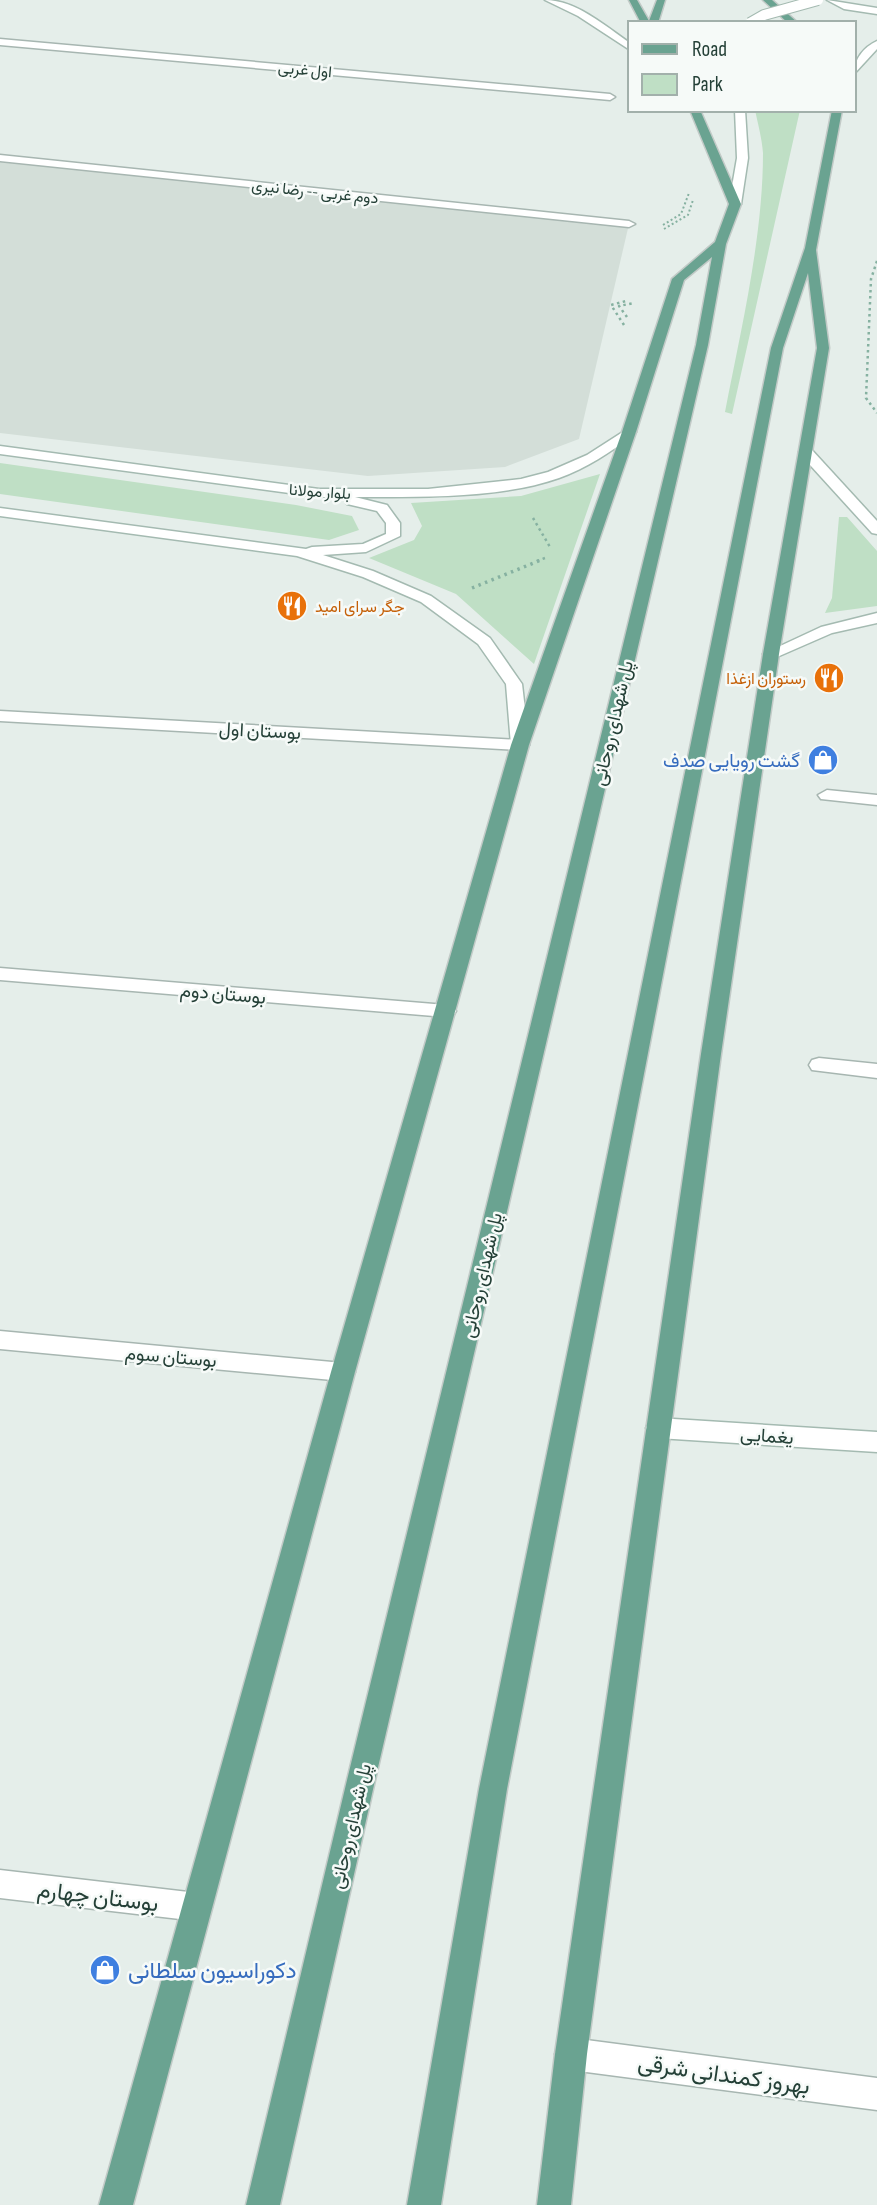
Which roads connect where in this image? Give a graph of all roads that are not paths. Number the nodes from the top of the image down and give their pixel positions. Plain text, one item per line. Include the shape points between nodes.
1 (549, 0) edge
2 (633, 0) edge
3 (661, 0) edge
4 (767, 0) edge
5 (779, 0) edge
6 (818, 0) edge
7 (831, 0) edge
8 (877, 11) edge
9 (645, 21) edge
10 (654, 21) edge
11 (754, 21) edge
12 (793, 21) edge
13 (795, 21) edge
14 (0, 42) edge
15 (877, 44) edge
16 (628, 46) edge
17 (856, 68) edge
18 (610, 97) dead end
19 (696, 112) edge
20 (740, 112) edge
21 (836, 112) edge
22 (0, 158) edge
23 (734, 204) junction
24 (629, 224) dead end
25 (720, 244) junction
26 (811, 248) junction
27 (629, 432) junction
28 (0, 450) edge
29 (806, 452) junction
30 (319, 494) junction
31 (0, 512) edge
32 (877, 530) edge
33 (299, 552) junction
34 (877, 618) edge
35 (771, 654) junction
36 (0, 716) edge
37 (520, 745) junction
38 (827, 795) dead end
39 (877, 800) edge
40 (0, 974) edge
41 (446, 1011) junction
42 (819, 1065) dead end
43 (877, 1071) edge
44 (0, 1340) edge
45 (343, 1372) junction
46 (658, 1428) junction
47 (877, 1442) edge
48 (0, 1884) edge
49 (197, 1907) junction
50 (571, 2054) junction
51 (877, 2094) edge
52 (116, 2205) edge
53 (263, 2205) edge
54 (424, 2205) edge
55 (554, 2205) edge

1 - 16 street via 581,14
2 - 9 main road
3 - 10 main road
4 - 12 main road
5 - 13 main road
6 - 11 street, bridge
7 - 8 street
14 - 18 street, اول غربی
15 - 17 street
19 - 23 main road
20 - 23 street via 743,167
21 - 26 main road
22 - 24 street, دوم غربی -- رضا نیری
23 - 25 main road, پل شهدای روحانی
25 - 27 main road via 678,279
25 - 53 main road, پل شهدای روحانی via 702,345
26 - 29 main road via 823,348
26 - 54 main road via 776,348 493,1789
27 - 30 street, بلوار مولانا via 592,458 521,483 428,493
27 - 37 main road
28 - 30 street, بلوار مولانا
29 - 32 street
29 - 35 main road
30 - 33 street via 382,508 393,523 393,536 366,548
31 - 33 street
33 - 37 street via 426,599 484,641 514,684
34 - 35 street via 827,629
35 - 46 main road
36 - 37 street, بوستان اول
37 - 41 main road
38 - 39 street
40 - 41 street, بوستان دوم
41 - 45 main road
42 - 43 street
44 - 45 street, بوستان سوم
45 - 49 main road
46 - 47 street, یغمایی
46 - 50 main road
48 - 49 street, بوستان چهارم
49 - 52 main road
50 - 51 street, بهروز کمندانی شرقی
50 - 55 main road

